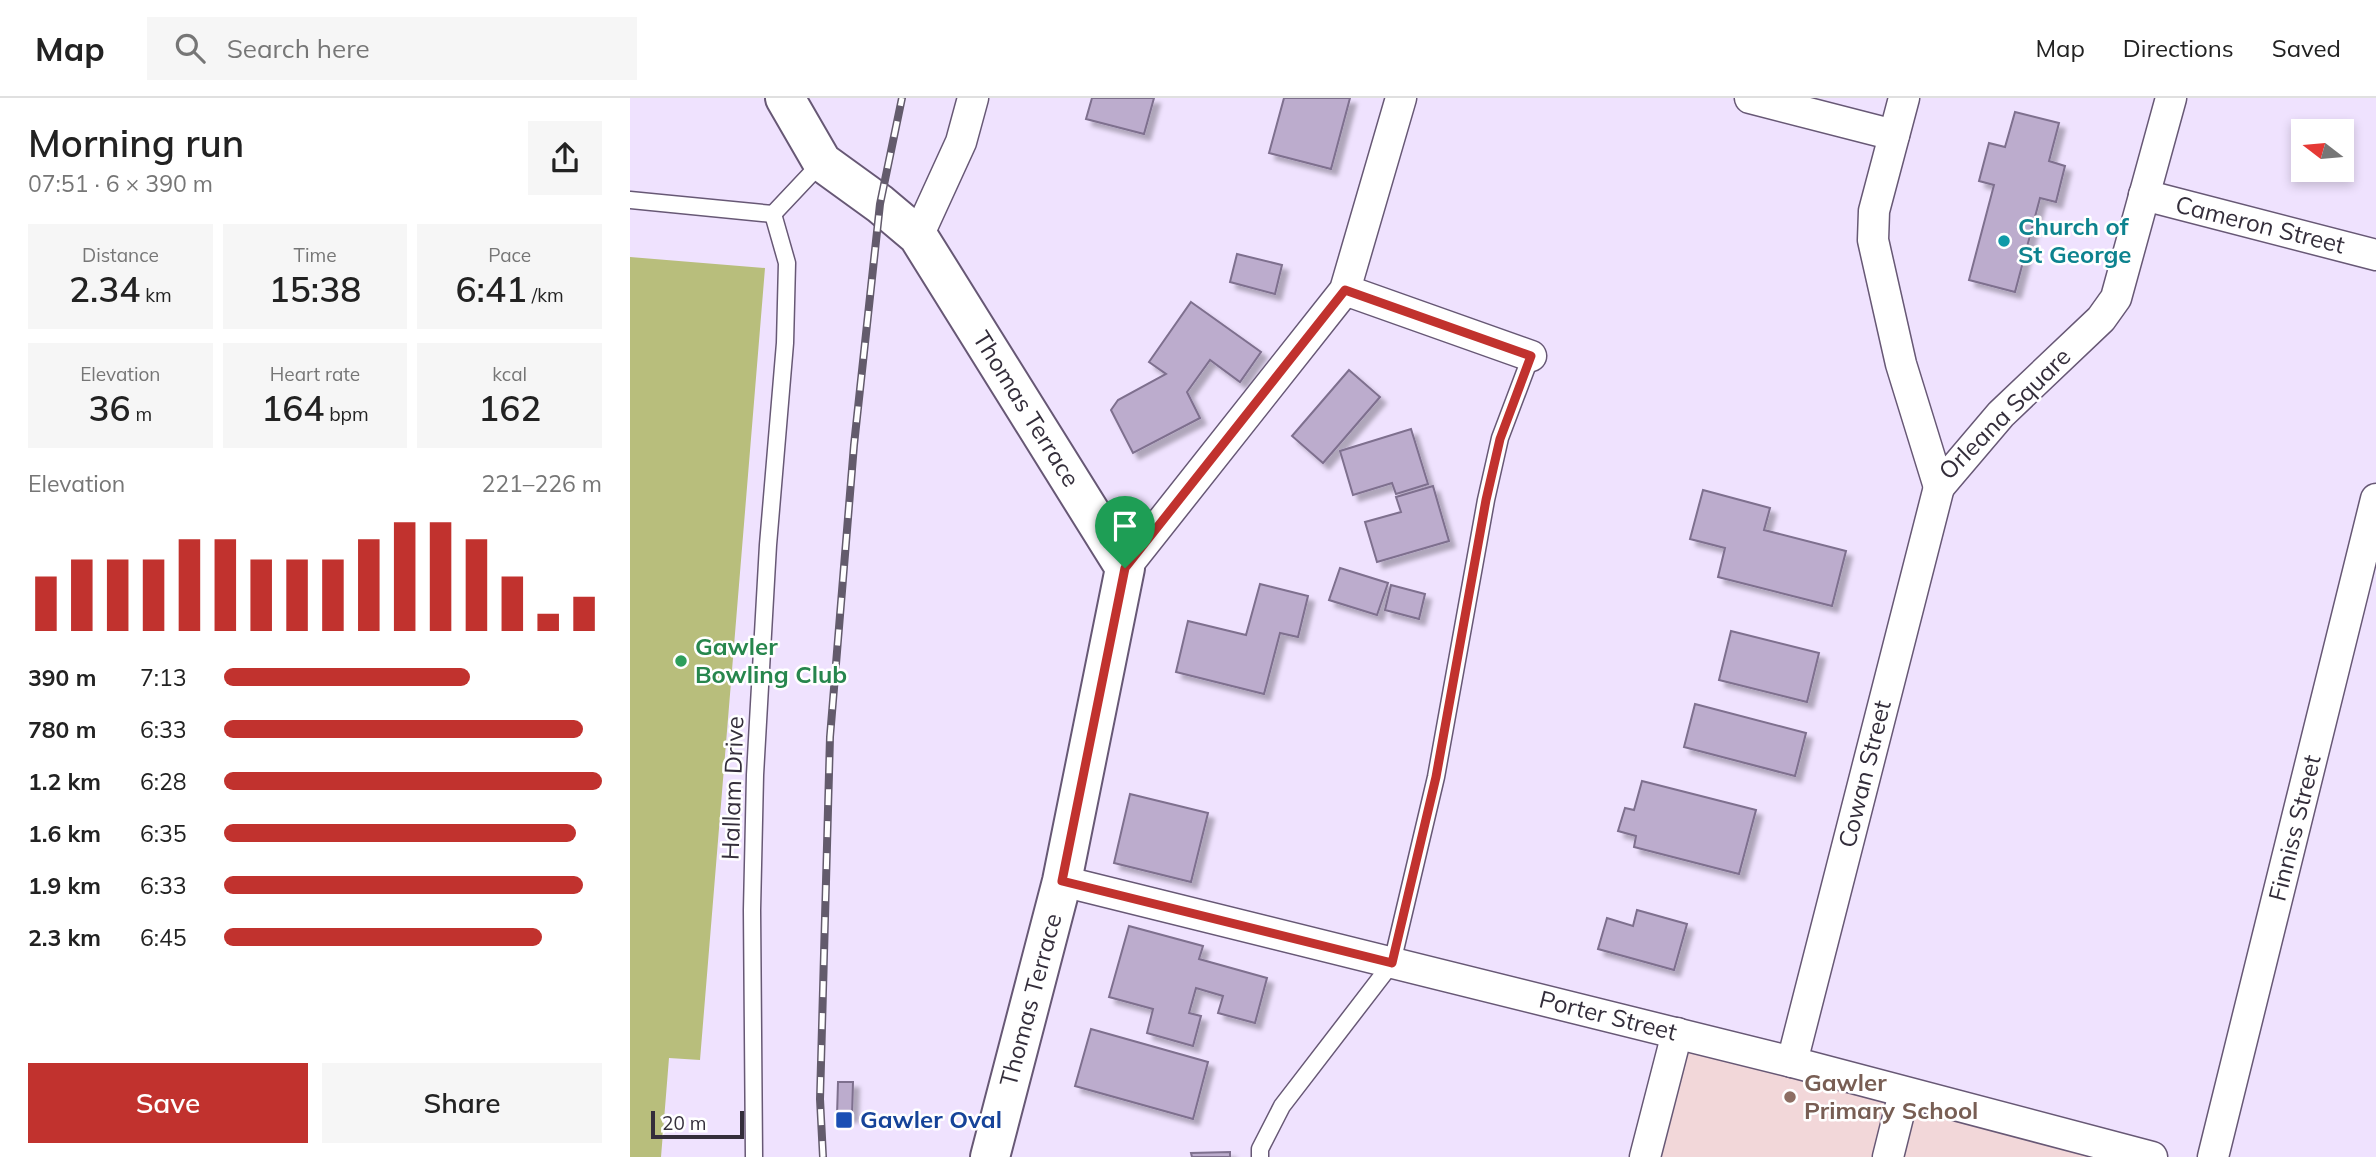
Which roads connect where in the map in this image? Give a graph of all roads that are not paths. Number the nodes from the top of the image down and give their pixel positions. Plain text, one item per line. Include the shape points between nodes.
1 (785, 98) edge
2 (973, 98) edge
3 (1401, 98) edge
4 (1750, 98) edge
5 (1904, 98) edge
6 (2171, 98) edge
7 (1894, 135) junction
8 (822, 162) junction
9 (2144, 195) junction
10 (630, 200) edge
11 (773, 214) junction
12 (918, 236) junction
13 (2376, 254) edge
14 (1345, 290) junction
15 (1531, 356) joint
16 (1939, 486) junction
17 (2376, 499) edge
18 (1125, 568) junction
19 (1062, 881) junction
20 (1392, 963) junction
21 (1677, 1033) junction
22 (1792, 1062) junction
23 (1904, 1093) junction
24 (754, 1157) edge
25 (990, 1157) edge
26 (1260, 1157) edge
27 (1645, 1157) edge
28 (1888, 1157) edge
29 (2152, 1157) edge
30 (2213, 1157) edge

1 - 8 street
2 - 12 street via 961,142
3 - 14 street
4 - 7 street
5 - 7 street, Orleana Square
6 - 9 street, Orleana Square
7 - 16 street, Orleana Square via 1874,211 1873,240 1901,364
8 - 11 lane
8 - 12 street, Thomas Terrace
9 - 13 street, Cameron Street
9 - 16 street, Orleana Square via 2116,298 2101,320 2001,414
10 - 11 lane
11 - 24 lane, Hallam Drive via 787,263 786,316 755,775
12 - 18 street, Thomas Terrace
14 - 15 street
14 - 18 street
15 - 20 lane via 1500,439 1436,777
16 - 22 street, Cowan Street
17 - 30 street, Finniss Street
18 - 19 street, Thomas Terrace
19 - 20 street, Porter Street
19 - 25 street, Thomas Terrace
20 - 21 street, Porter Street
20 - 26 lane via 1282,1106
21 - 22 street, Porter Street
21 - 27 street
22 - 23 street, Porter Street
23 - 28 street
23 - 29 street, Porter Street

